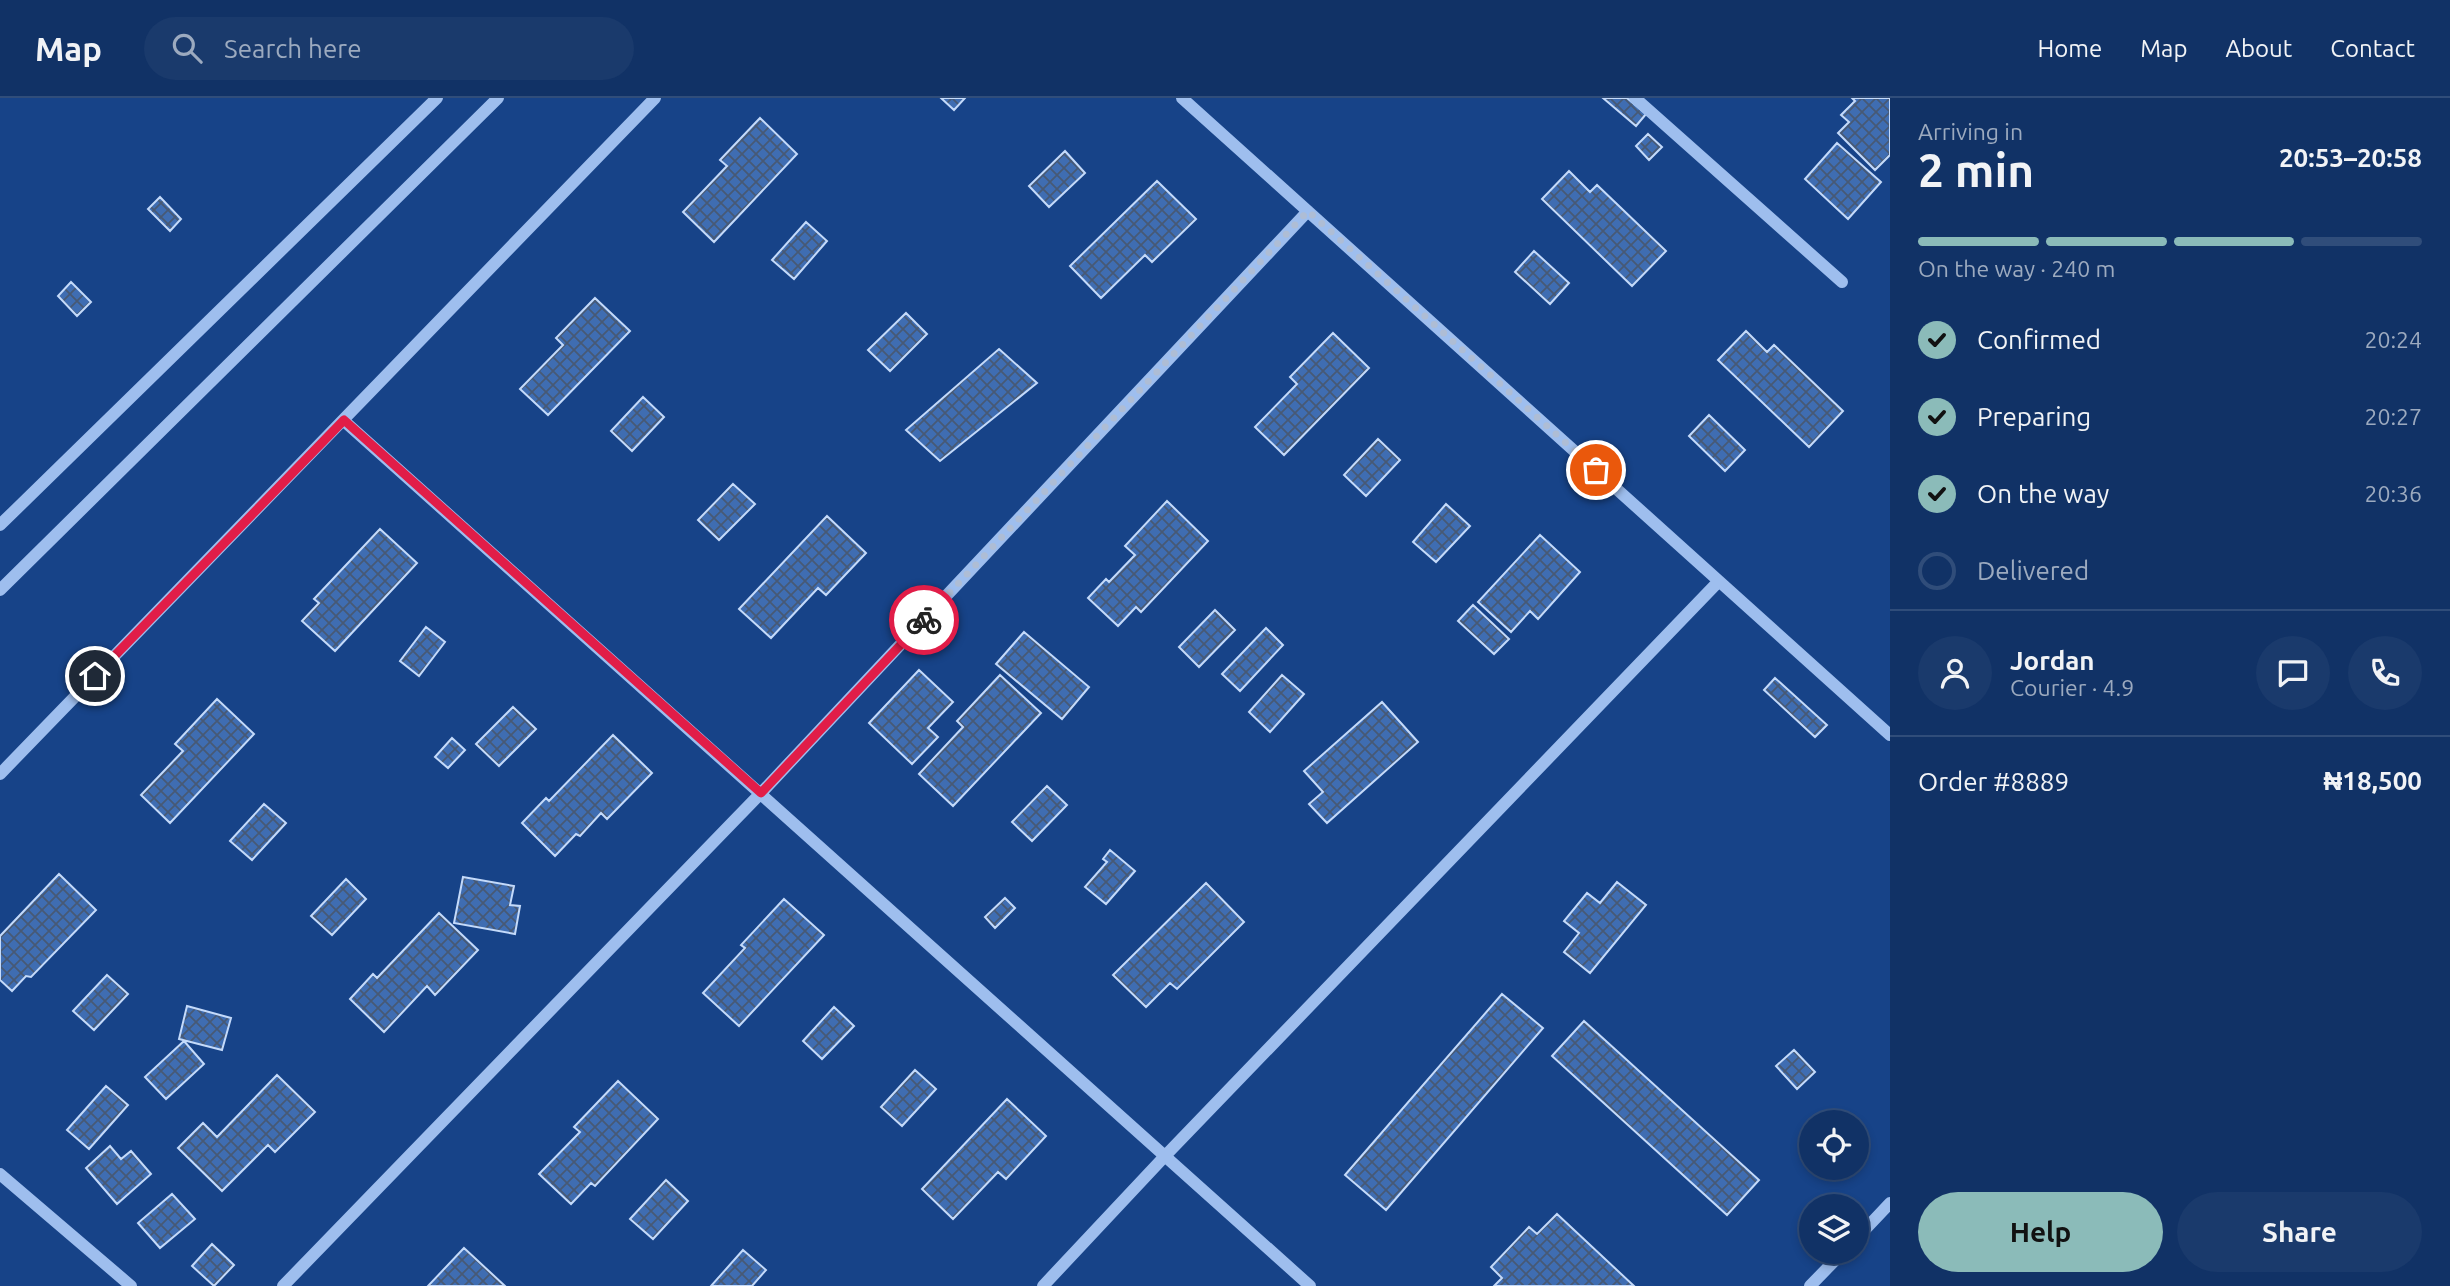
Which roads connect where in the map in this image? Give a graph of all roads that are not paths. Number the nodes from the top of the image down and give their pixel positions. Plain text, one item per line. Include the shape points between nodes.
1 (437, 98) edge
2 (498, 98) edge
3 (655, 98) edge
4 (1182, 98) edge
5 (1636, 98) edge
6 (1308, 211) junction
7 (1842, 282) dead end
8 (344, 420) junction
9 (0, 525) edge
10 (1719, 581) junction
11 (0, 590) edge
12 (1890, 735) edge
13 (0, 774) edge
14 (761, 793) junction
15 (1165, 1156) junction
16 (0, 1174) edge
17 (1890, 1203) edge
18 (1869, 1225) edge
19 (1831, 1264) edge
20 (131, 1286) edge
21 (283, 1286) edge
22 (1044, 1286) edge
23 (1310, 1286) edge
24 (1810, 1286) edge

1 - 9 street
2 - 11 street
3 - 8 street
4 - 6 street
5 - 7 street
6 - 10 street
6 - 14 street
8 - 13 street
8 - 14 street
10 - 12 street
10 - 15 street
14 - 15 street
14 - 21 street
15 - 22 street
15 - 23 street
16 - 20 street
17 - 18 street
19 - 24 street

